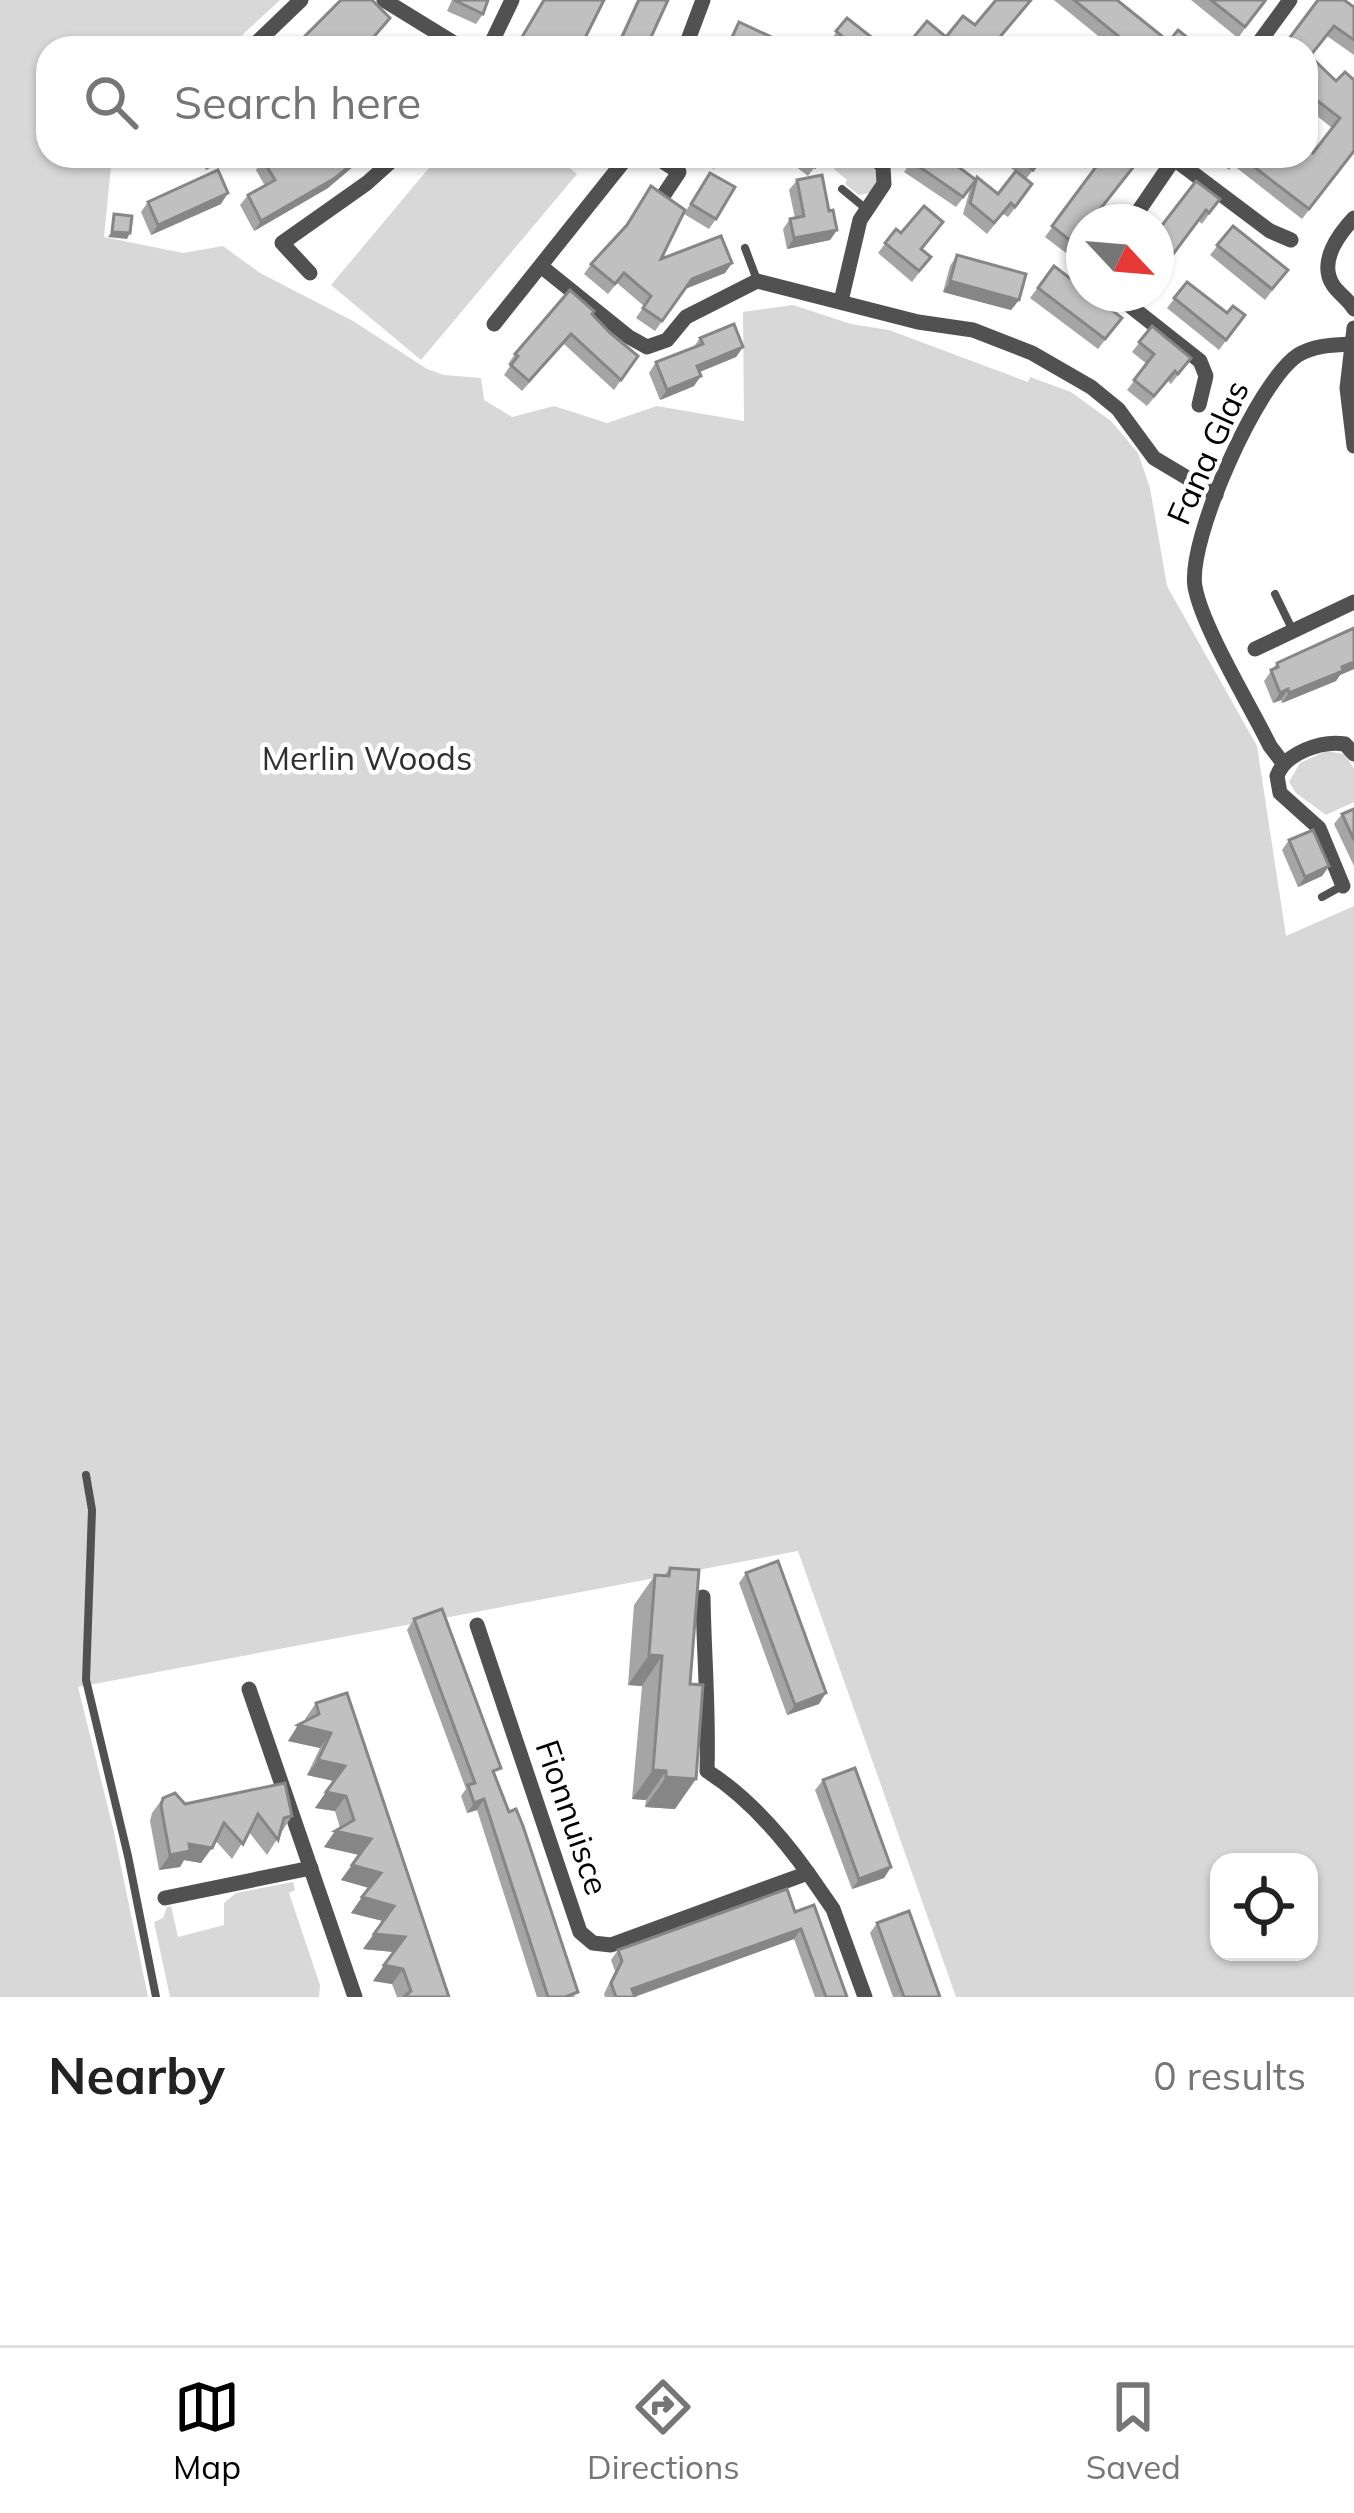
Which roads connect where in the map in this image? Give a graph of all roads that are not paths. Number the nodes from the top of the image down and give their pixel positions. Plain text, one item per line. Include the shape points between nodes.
1 (301, 0) edge
2 (384, 0) edge
3 (512, 0) edge
4 (703, 0) edge
5 (1290, 0) edge
6 (264, 36) edge
7 (443, 36) edge
8 (495, 36) edge
9 (690, 36) edge
10 (1264, 36) edge
11 (384, 168) edge
12 (619, 168) edge
13 (673, 168) edge
14 (883, 168) edge
15 (1168, 168) edge
16 (1189, 168) edge
17 (842, 189) dead end
18 (663, 196) edge
19 (1143, 204) edge
20 (866, 209) junction
21 (1354, 218) edge
22 (1291, 240) dead end
23 (745, 248) dead end
24 (542, 267) junction
25 (310, 272) dead end
26 (758, 281) junction
27 (841, 301) junction
28 (1354, 309) edge
29 (1138, 312) edge
30 (494, 324) dead end
31 (1353, 336) edge
32 (1199, 405) dead end
33 (1354, 446) edge
34 (1216, 496) junction
35 (1275, 594) dead end
36 (1354, 602) edge
37 (1293, 632) junction
38 (1255, 649) dead end
39 (1354, 754) edge
40 (1283, 763) junction
41 (1342, 886) joint
42 (1322, 897) dead end
43 (86, 1474) dead end
44 (703, 1597) edge
45 (477, 1625) dead end
46 (249, 1689) dead end
47 (311, 1868) junction
48 (808, 1873) junction
49 (165, 1898) dead end
50 (156, 1997) edge
51 (355, 1997) edge
52 (865, 1997) edge

1 - 6 street
2 - 7 street
3 - 8 street
4 - 9 street
5 - 10 street
11 - 25 street via 282,243
12 - 24 street
13 - 18 street via 679,172
14 - 20 street
15 - 19 street
16 - 22 street
17 - 20 lane
20 - 27 street
21 - 28 street via 1328,270
23 - 26 lane
24 - 26 street via 647,346
24 - 30 street
26 - 27 street
27 - 34 street via 973,330 1032,353 1090,387 1154,458
29 - 32 street via 1200,361 1206,376
31 - 33 street, Fana Glas via 1347,388
31 - 34 street, Fana Glas via 1304,352 1276,375
34 - 40 street, Fana Glas via 1194,556 1198,600
35 - 37 lane
36 - 37 street
37 - 38 street
39 - 40 street via 1333,742
40 - 41 street, Fana Glas via 1280,793 1316,823
41 - 42 lane, Fana Glas
43 - 50 lane via 86,1680
44 - 48 street via 707,1772 735,1788
45 - 48 street, Fionnuisce via 580,1932 593,1943 611,1945
46 - 47 street
47 - 49 street
47 - 51 street
48 - 52 street via 833,1909

